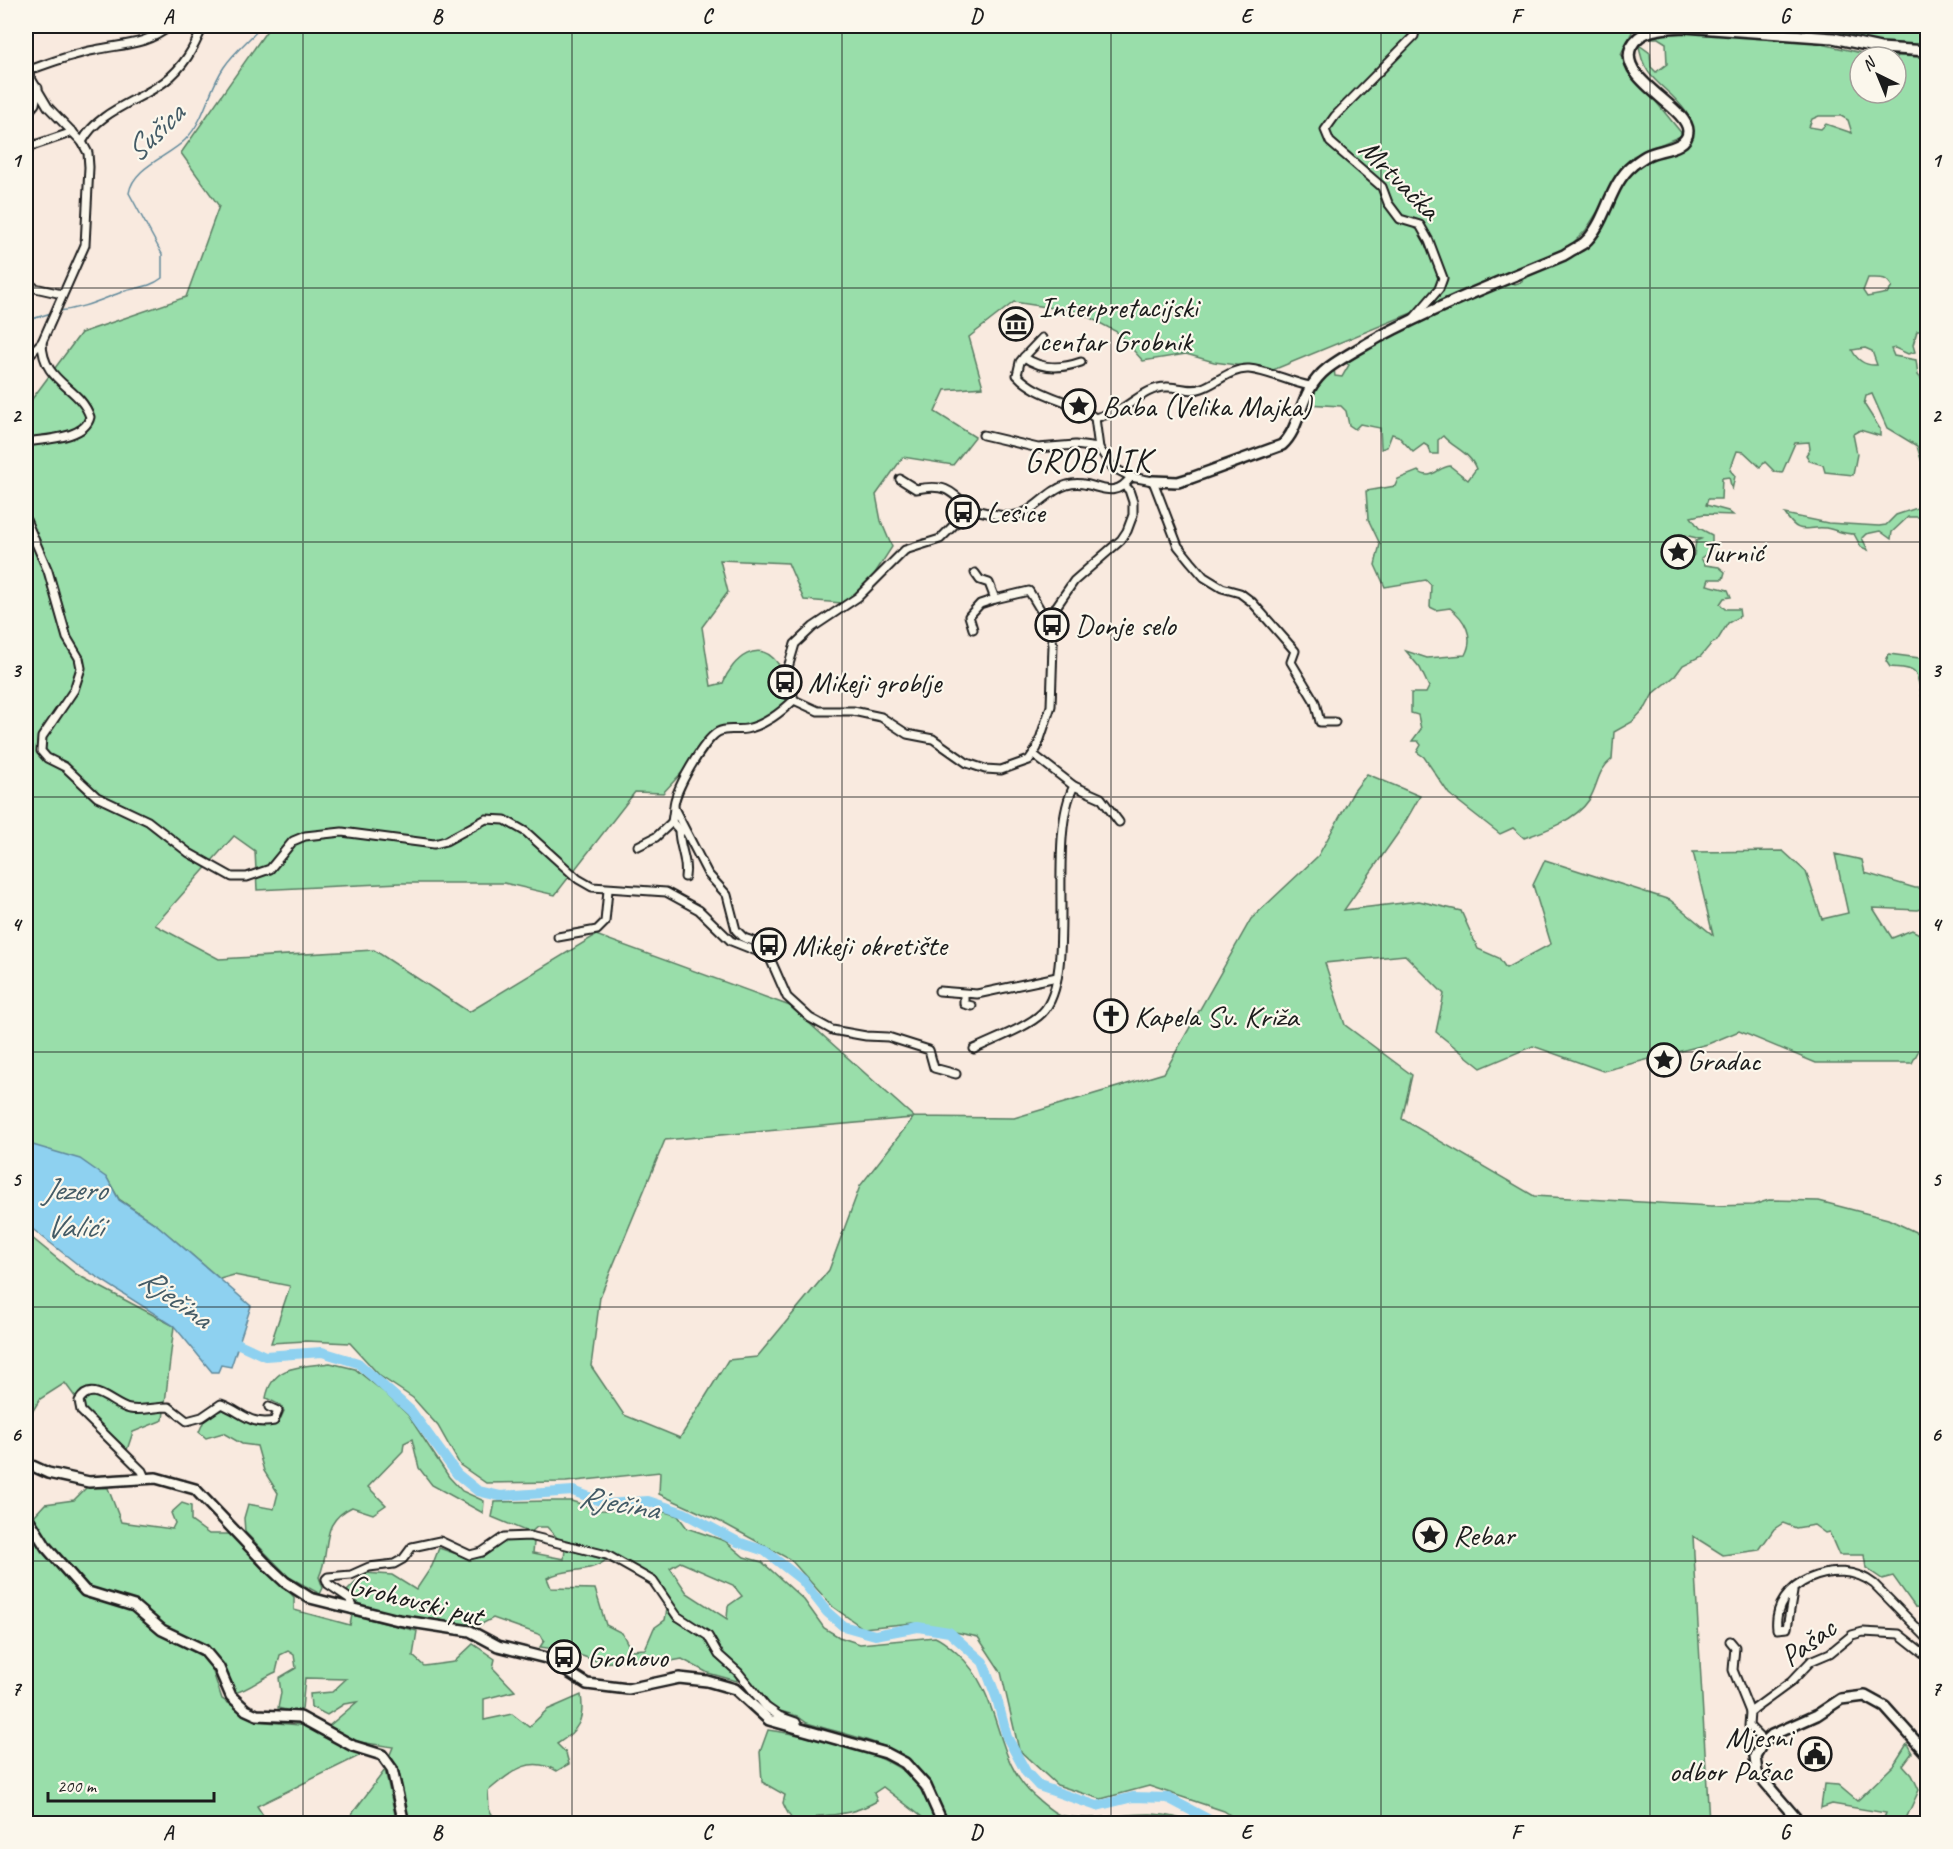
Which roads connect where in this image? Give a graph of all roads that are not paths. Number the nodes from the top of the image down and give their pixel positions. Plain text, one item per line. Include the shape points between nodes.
1 (170, 26) edge
2 (203, 26) edge
3 (1416, 26) edge
4 (1928, 51) edge
5 (26, 70) edge
6 (26, 79) edge
7 (38, 88) junction
8 (26, 115) edge
9 (73, 132) junction
10 (82, 142) junction
11 (26, 148) edge
12 (26, 281) edge
13 (62, 294) junction
14 (1412, 320) junction
15 (1042, 338) dead end
16 (42, 342) junction
17 (1024, 357) junction
18 (26, 358) edge
19 (1081, 362) dead end
20 (1311, 386) junction
21 (1095, 418) junction
22 (983, 435) dead end
23 (26, 442) edge
24 (1099, 448) junction
25 (1131, 477) junction
26 (900, 479) dead end
27 (1153, 481) junction
28 (1125, 486) junction
29 (970, 509) junction
30 (26, 520) edge
31 (975, 573) dead end
32 (995, 599) junction
33 (1049, 624) junction
34 (973, 629) dead end
35 (794, 700) junction
36 (1335, 722) dead end
37 (1035, 755) junction
38 (1074, 786) junction
39 (674, 808) junction
40 (672, 822) junction
41 (1119, 822) dead end
42 (679, 830) junction
43 (695, 845) junction
44 (638, 846) dead end
45 (685, 877) dead end
46 (608, 890) junction
47 (558, 937) dead end
48 (769, 956) junction
49 (1057, 977) junction
50 (939, 991) dead end
51 (964, 994) junction
52 (972, 1006) dead end
53 (974, 1049) dead end
54 (956, 1074) dead end
55 (269, 1407) dead end
56 (26, 1463) edge
57 (145, 1478) junction
58 (26, 1515) edge
59 (1793, 1592) junction
60 (352, 1609) junction
61 (1928, 1639) edge
62 (1730, 1641) dead end
63 (1928, 1657) edge
64 (1750, 1712) junction
65 (799, 1729) junction
66 (1764, 1741) junction
67 (1928, 1755) edge
68 (404, 1824) edge
69 (943, 1824) edge
70 (1801, 1824) edge

1 - 5 street via 148,40 84,52
2 - 10 street via 190,56 179,69 157,87 94,124
3 - 14 street, Mrtvačka via 1414,36 1325,130 1330,142 1382,187 1400,219 1420,225 1429,241 1443,278 1439,289
4 - 14 main road via 1880,48 1833,38 1684,27 1645,34 1630,50 1632,69 1688,126 1682,143 1648,155 1631,167 1584,242 1564,255
5 - 6 street
5 - 7 street
7 - 8 street via 35,104
7 - 9 street via 48,107
9 - 10 street
9 - 11 street
10 - 13 street via 89,167 84,245
12 - 13 street via 35,288
13 - 16 street
14 - 20 main road via 1336,362
15 - 17 street
16 - 18 street
16 - 23 street via 52,374 87,407 90,417 83,429
17 - 19 street via 1043,367
17 - 21 street via 1017,372 1021,380
20 - 21 street via 1246,369 1218,378 1204,388 1187,391 1166,387 1152,391
20 - 27 main road via 1290,438 1282,445 1178,482
21 - 24 street
22 - 24 street via 1038,448
24 - 25 street via 1112,467
25 - 27 street
25 - 28 street
26 - 29 street via 916,489 937,485 948,489
27 - 36 street via 1178,546 1204,577 1252,602 1294,651 1291,662 1315,702 1320,722
28 - 29 street via 1109,491 1079,483 1067,485 1026,513 1009,517
28 - 33 street via 1133,502 1127,531 1074,581
29 - 35 street via 939,539 904,550 858,597 795,644 787,671
30 - 46 street via 81,668 74,690 42,737 41,751 97,797 148,821 189,853 232,877 247,877 270,869 294,841 306,836 342,832 434,844 494,818 526,832 578,879
31 - 32 street via 989,583
32 - 33 street via 1029,591
32 - 34 street via 980,604 969,616
33 - 37 street via 1053,645 1051,706
35 - 37 street via 818,711 853,711 881,717 907,734 933,739 967,763 985,769 1001,770
35 - 39 street via 758,725 716,734 680,786
37 - 38 street
38 - 41 street via 1101,798
38 - 49 street via 1061,828
39 - 40 street
39 - 43 street
40 - 42 street
40 - 44 street via 656,837
42 - 43 street
42 - 45 street via 687,864
43 - 48 street via 708,874 727,895 736,930 744,938 765,945
46 - 47 street via 602,927
46 - 48 street via 666,892 699,910 731,940
48 - 54 street via 787,997 810,1018 832,1030 888,1037 929,1050 934,1068
49 - 51 street via 1037,979 999,992
49 - 53 street via 1048,1006 1040,1015
50 - 51 street
51 - 52 street via 964,1004
55 - 57 street via 278,1412 274,1421 246,1419 221,1404 202,1417 187,1421 169,1407 127,1409 109,1398 86,1394 79,1401 81,1411
56 - 57 main road, Grohovski put via 48,1473 89,1482
57 - 60 main road, Grohovski put via 169,1480 195,1490 285,1582 310,1598
58 - 68 main road via 46,1547 85,1592 134,1606 162,1630 204,1650 219,1668 231,1696 246,1710 257,1716 300,1717 353,1746 382,1755 392,1769
59 - 59 street, Pašac via 1787,1628 1776,1629 1782,1603
59 - 61 street, Pašac via 1806,1580 1824,1572 1857,1574 1874,1584
60 - 65 main road, Grohovski put via 470,1631 498,1646 546,1658 587,1684 628,1689 679,1678 725,1685 735,1689 769,1720
60 - 65 street via 350,1599 328,1584 328,1577 398,1562 416,1546 440,1541 470,1555 504,1537 530,1536 597,1552 653,1581 677,1616 708,1636 719,1655 766,1707 796,1722
62 - 64 street, Pašac via 1735,1647 1733,1670
63 - 64 street, Pašac via 1899,1634 1852,1635 1830,1653 1811,1661 1786,1686
64 - 66 street, Pašac via 1749,1726
65 - 69 main road, Grohovski put via 886,1753 906,1763 926,1786
66 - 67 main road via 1841,1699 1865,1696 1885,1707
66 - 70 main road via 1755,1756 1757,1773

